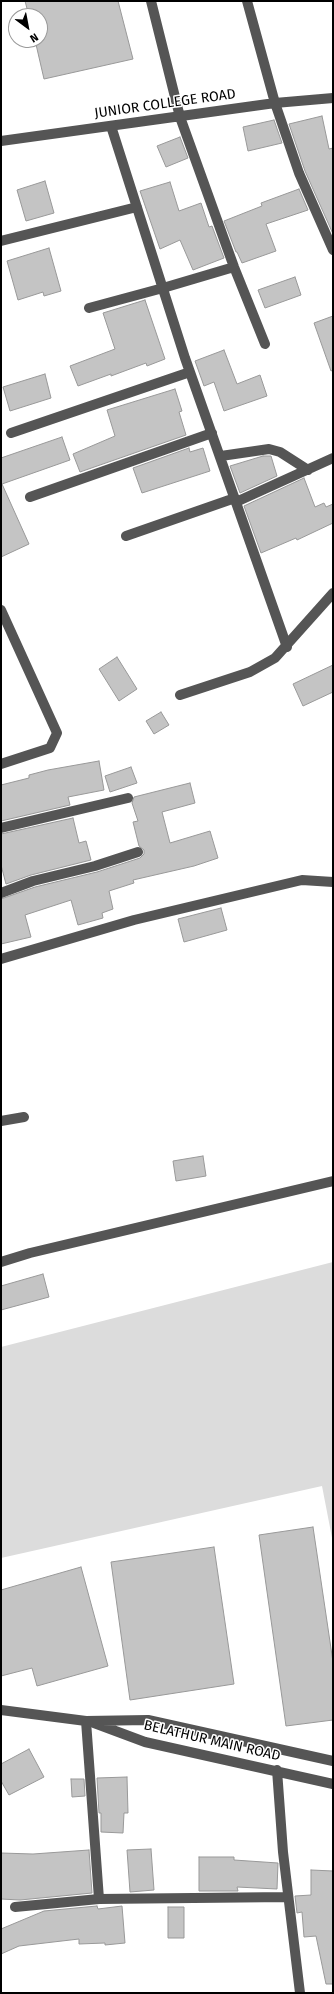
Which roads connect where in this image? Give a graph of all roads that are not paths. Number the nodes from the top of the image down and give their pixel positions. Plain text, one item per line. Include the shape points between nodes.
1 (151, 1) edge
2 (247, 1) edge
3 (333, 98) edge
4 (275, 103) junction
5 (180, 116) junction
6 (111, 126) junction
7 (1, 141) edge
8 (137, 207) junction
9 (1, 241) edge
10 (333, 250) edge
11 (234, 267) junction
12 (163, 288) junction
13 (89, 308) dead end
14 (265, 344) dead end
15 (190, 372) junction
16 (11, 433) dead end
17 (212, 433) junction
18 (221, 456) junction
19 (333, 458) edge
20 (308, 470) junction
21 (30, 497) dead end
22 (236, 500) junction
23 (126, 536) dead end
24 (333, 593) edge
25 (1, 610) edge
26 (287, 647) junction
27 (180, 695) dead end
28 (1, 764) edge
29 (128, 798) dead end
30 (1, 828) edge
31 (138, 852) dead end
32 (333, 882) edge
33 (1, 892) edge
34 (1, 959) edge
35 (24, 1117) dead end
36 (1, 1121) edge
37 (333, 1181) edge
38 (1, 1262) edge
39 (1, 1710) edge
40 (86, 1721) junction
41 (333, 1761) edge
42 (277, 1770) junction
43 (333, 1784) edge
44 (288, 1897) junction
45 (99, 1899) junction
46 (15, 1907) dead end
47 (300, 1993) edge

1 - 5 street
2 - 4 street
3 - 4 street, JUNIOR COLLEGE ROAD
4 - 5 street, JUNIOR COLLEGE ROAD
4 - 10 street via 299,173
5 - 6 street, JUNIOR COLLEGE ROAD
5 - 11 street
6 - 7 street, JUNIOR COLLEGE ROAD
6 - 8 street
8 - 9 street
8 - 12 street
11 - 12 street
11 - 14 street
12 - 13 street
12 - 15 street
15 - 16 street
15 - 17 street
17 - 18 street
17 - 21 street
18 - 20 street via 269,449 280,452
18 - 22 street
19 - 20 street
20 - 22 street
22 - 23 street
22 - 26 street
24 - 26 street
25 - 28 street via 58,733 50,748
26 - 27 street via 275,658 250,672
29 - 30 street
31 - 33 street
32 - 34 street via 302,880 134,920
35 - 36 street
37 - 38 street
39 - 40 street, BELATHUR MAIN ROAD
40 - 41 street, BELATHUR MAIN ROAD via 148,1720
40 - 42 street, BELATHUR MAIN ROAD via 145,1742
40 - 45 street
42 - 43 street, BELATHUR MAIN ROAD
42 - 44 street
44 - 45 street
44 - 47 street
45 - 46 street

